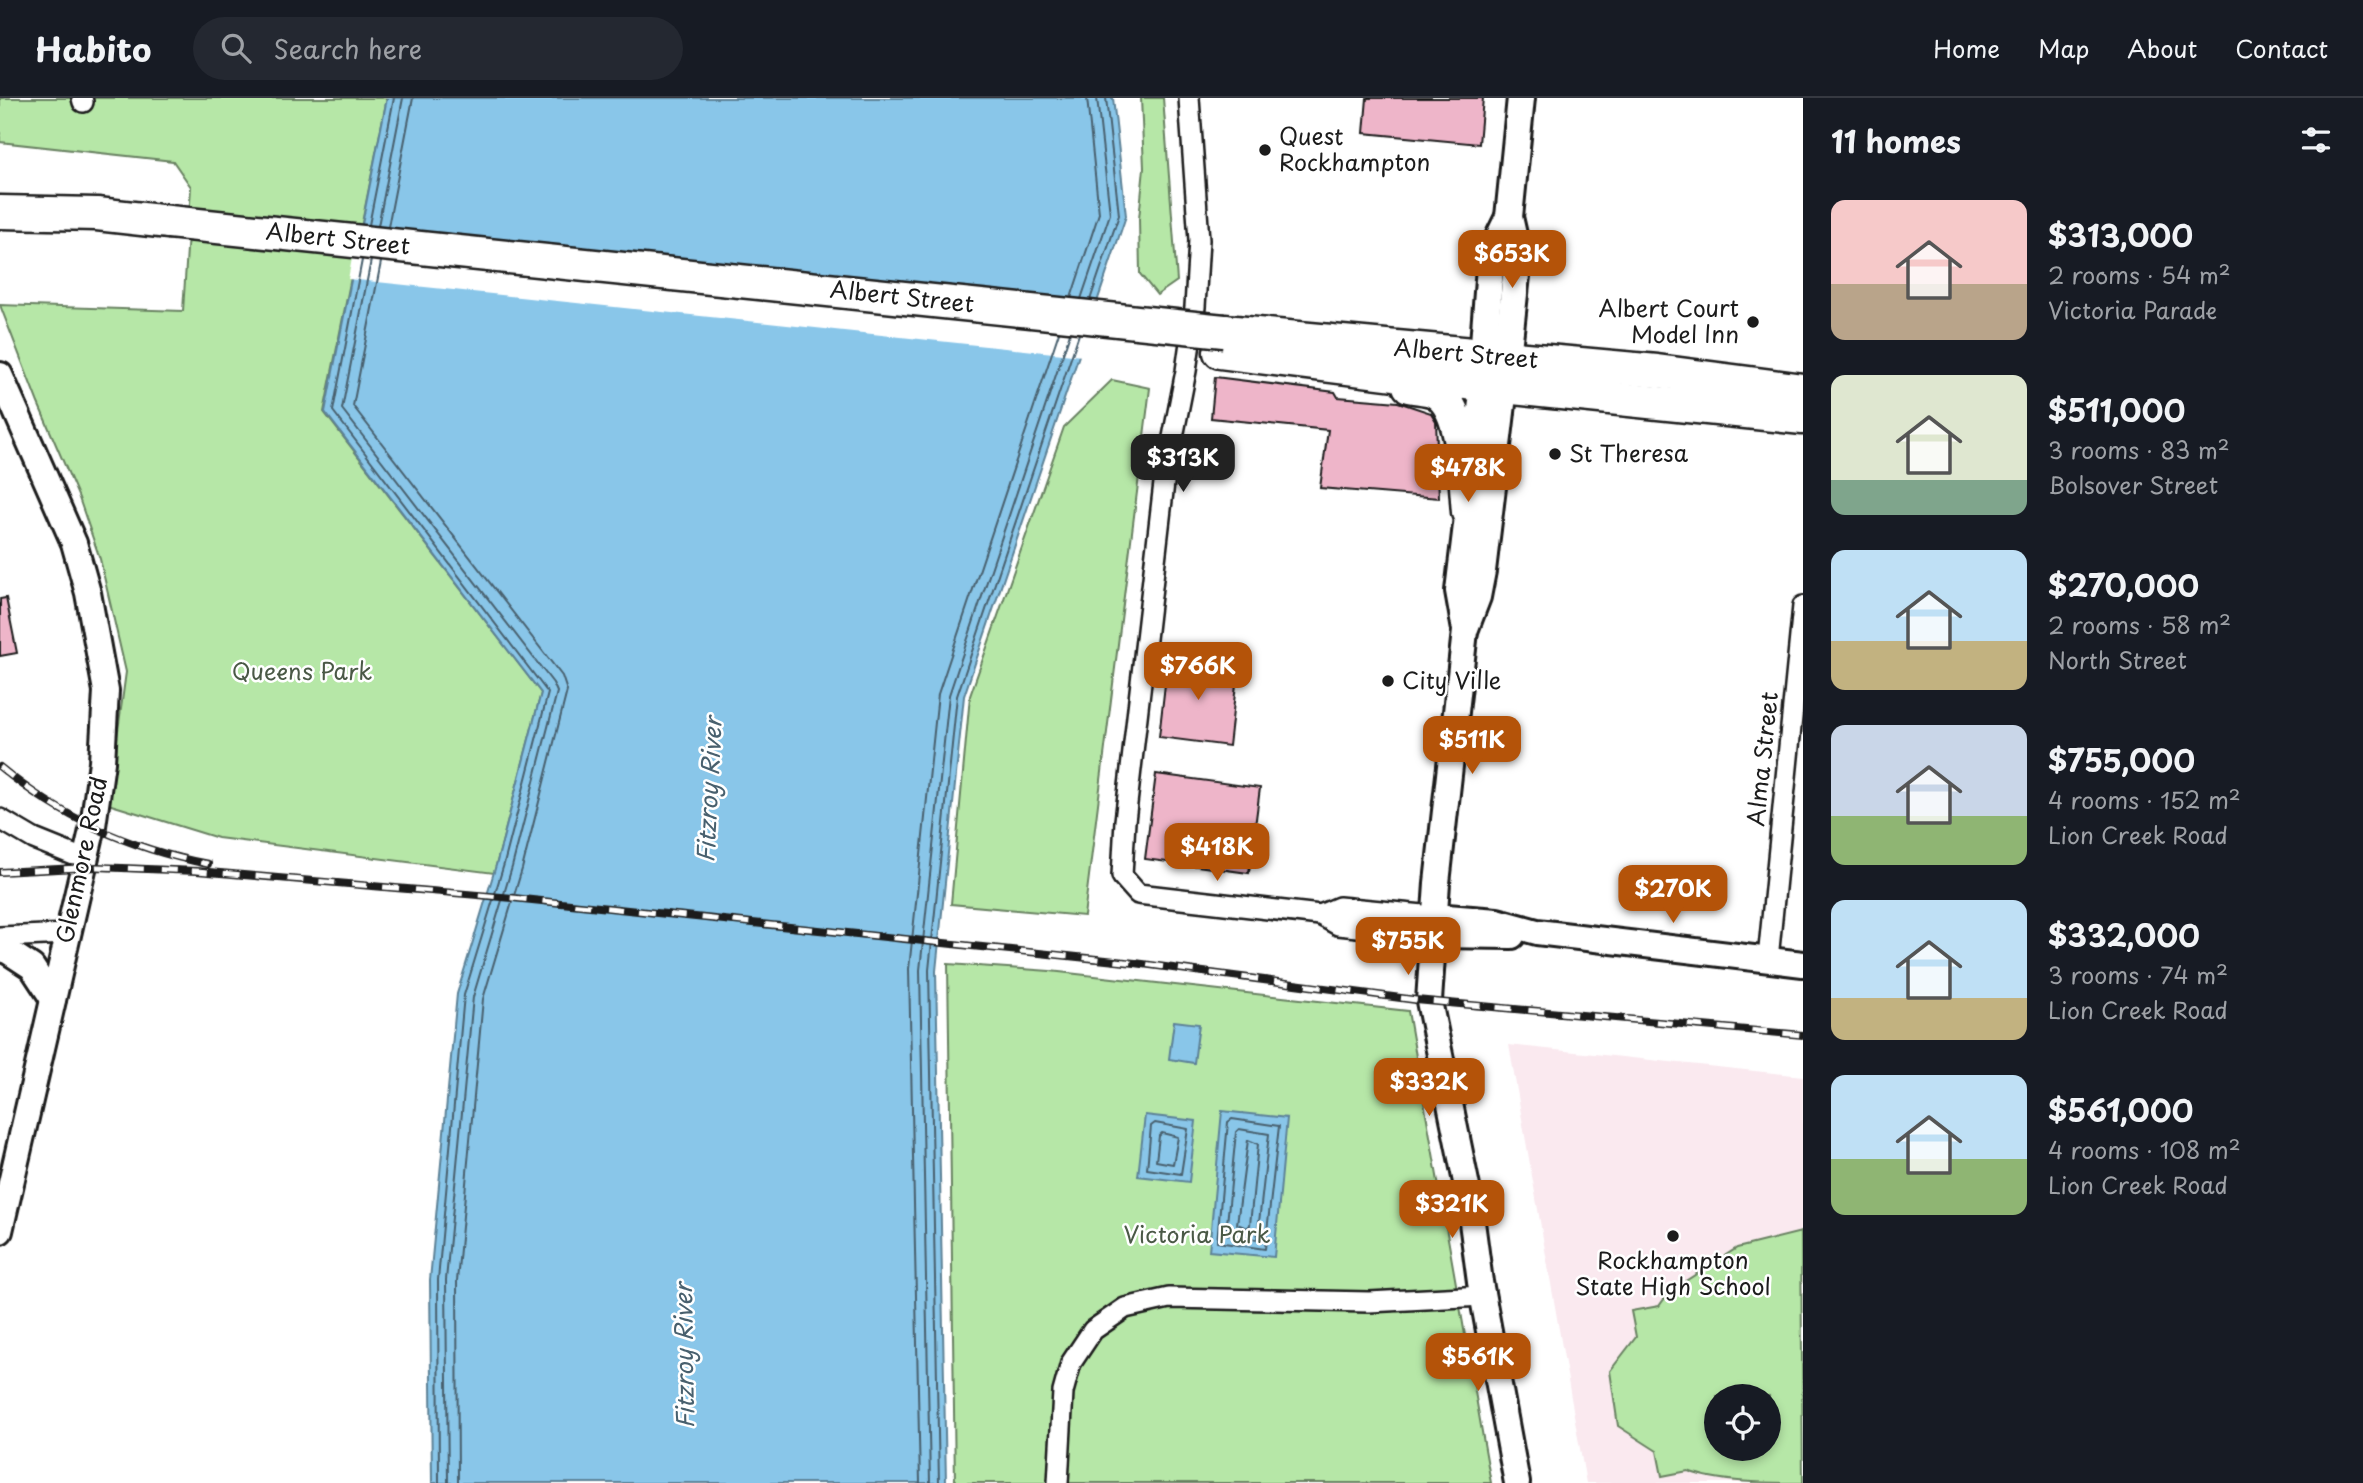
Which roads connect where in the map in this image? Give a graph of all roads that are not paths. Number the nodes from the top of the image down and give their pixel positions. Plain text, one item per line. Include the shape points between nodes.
1 (1189, 98) edge
2 (1521, 98) edge
3 (2, 226) edge
4 (1222, 342) junction
5 (1329, 368) junction
6 (1494, 371) junction
7 (0, 375) edge
8 (1803, 390) edge
9 (1803, 418) edge
10 (1468, 512) junction
11 (1803, 606) edge
12 (1465, 631) junction
13 (0, 819) edge
14 (86, 860) junction
15 (1434, 925) junction
16 (66, 934) junction
17 (0, 937) edge
18 (0, 946) edge
19 (1768, 959) junction
20 (1803, 964) edge
21 (52, 999) junction
22 (0, 1231) edge
23 (1482, 1289) junction
24 (1058, 1483) edge
25 (1517, 1483) edge

1 - 15 street via 1199,240 1195,307 1164,484 1122,876 1138,894 1320,915 1339,906
2 - 6 main road via 1508,217 1491,254
3 - 4 highway, Albert Street via 69,232 169,231
4 - 5 highway, Albert Street
4 - 6 highway, Albert Street
5 - 6 highway, Albert Street
5 - 10 highway via 1436,391 1457,425
6 - 8 highway, Albert Street via 1657,371
6 - 9 highway, Albert Street
6 - 10 street
6 - 12 street via 1483,571
7 - 14 street, Glenmore Road via 74,542 106,691 102,762
10 - 12 street via 1458,591
11 - 19 street, Alma Street
12 - 15 street
13 - 14 street
14 - 16 street, Glenmore Road
15 - 19 street via 1497,921 1537,932
15 - 23 street via 1429,1001 1468,1192
16 - 17 street
16 - 21 street, Glenmore Road
18 - 21 street via 32,967
19 - 20 street
21 - 22 street, Glenmore Road
23 - 24 street via 1300,1302 1169,1298 1125,1308 1101,1324 1077,1350 1063,1392
23 - 25 street

